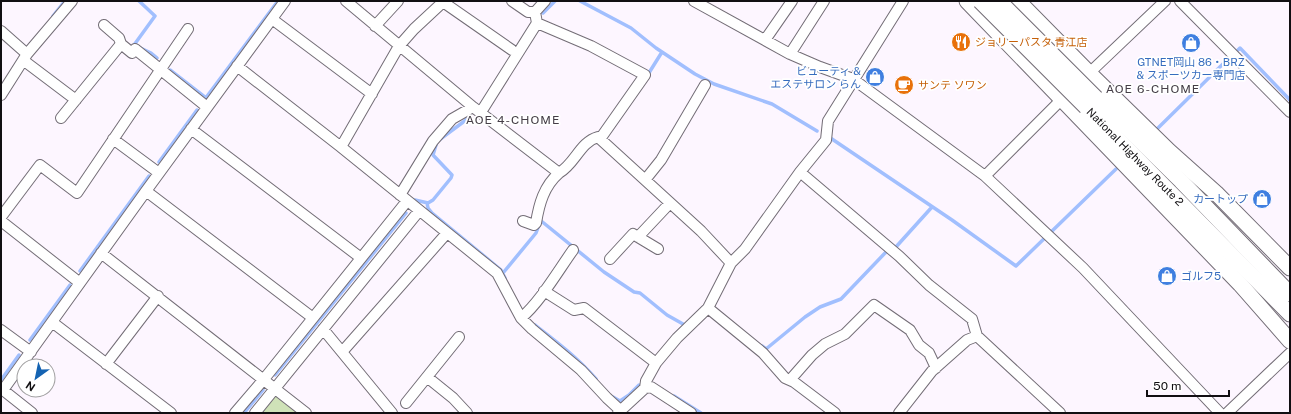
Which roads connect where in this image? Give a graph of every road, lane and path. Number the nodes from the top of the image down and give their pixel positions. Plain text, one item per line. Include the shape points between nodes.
1 (72, 1) edge
2 (285, 1) edge
3 (346, 1) edge
4 (398, 1) edge
5 (512, 1) edge
6 (545, 1) edge
7 (694, 1) edge
8 (792, 1) edge
9 (824, 1) edge
10 (903, 1) edge
11 (967, 1) edge
12 (980, 1) edge
13 (999, 1) edge
14 (1018, 1) edge
15 (1165, 1) edge
16 (1180, 1) edge
17 (444, 2) edge
18 (535, 12) junction
19 (272, 19) junction
20 (537, 23) junction
21 (104, 25) dead end
22 (375, 26) junction
23 (188, 28) dead end
24 (1, 31) edge
25 (765, 40) junction
26 (121, 44) junction
27 (399, 46) junction
28 (512, 50) dead end
29 (25, 54) junction
30 (790, 54) junction
31 (237, 66) junction
32 (160, 69) junction
33 (1090, 73) junction
34 (853, 79) junction
35 (705, 85) dead end
36 (372, 94) junction
37 (1, 95) edge
38 (1062, 99) junction
39 (76, 100) junction
40 (1091, 102) junction
41 (207, 107) junction
42 (477, 110) junction
43 (1290, 112) edge
44 (61, 118) dead end
45 (191, 129) junction
46 (113, 139) junction
47 (600, 139) junction
48 (341, 147) junction
49 (1169, 151) junction
50 (800, 172) junction
51 (159, 173) junction
52 (559, 173) junction
53 (985, 176) junction
54 (645, 180) junction
55 (146, 190) junction
56 (403, 198) junction
57 (670, 203) junction
58 (419, 211) junction
59 (1, 217) edge
60 (1, 221) edge
61 (523, 221) dead end
62 (447, 233) junction
63 (638, 237) junction
64 (658, 249) dead end
65 (573, 250) dead end
66 (102, 253) junction
67 (361, 258) junction
68 (610, 259) dead end
69 (731, 263) junction
70 (1290, 268) edge
71 (1266, 270) junction
72 (80, 283) junction
73 (1240, 284) junction
74 (544, 291) junction
75 (1290, 294) edge
76 (158, 296) junction
77 (708, 308) junction
78 (1290, 314) edge
79 (524, 315) junction
80 (313, 318) junction
81 (52, 322) junction
82 (1290, 328) edge
83 (323, 329) junction
84 (1, 330) edge
85 (977, 336) junction
86 (459, 337) dead end
87 (1290, 341) edge
88 (31, 352) junction
89 (342, 352) junction
90 (1290, 353) edge
91 (656, 363) junction
92 (106, 364) junction
93 (936, 368) junction
94 (427, 377) junction
95 (264, 379) junction
96 (790, 380) junction
97 (276, 388) junction
98 (645, 388) junction
99 (406, 403) dead end
100 (1053, 411) edge
101 (619, 412) edge
102 (32, 413) edge
103 (171, 413) edge
104 (235, 413) edge
105 (255, 413) edge
106 (306, 413) edge
107 (392, 413) edge
108 (467, 413) edge
109 (691, 413) edge
110 (835, 413) edge
111 (900, 413) edge
112 (1220, 413) edge
113 (1226, 413) edge

1 - 29 street
2 - 19 street
3 - 22 street
4 - 22 street
5 - 18 street via 528,12
6 - 18 street
7 - 25 street
8 - 25 street
9 - 30 street
10 - 34 street
11 - 38 highway
12 - 40 highway, National Highway Route 2, bridge
13 - 40 highway, National Highway Route 2, bridge
14 - 33 highway
15 - 33 street
16 - 43 street
17 - 27 street
17 - 28 street
18 - 20 street
19 - 31 street
19 - 36 street
20 - 42 street
20 - 47 street via 591,46 645,75
21 - 26 street via 119,38
22 - 27 street
23 - 32 street
24 - 29 street
25 - 30 street
26 - 32 street via 132,53 135,49
26 - 39 street
27 - 36 street
27 - 42 street
29 - 37 street
29 - 39 street
30 - 34 street
31 - 41 street
31 - 48 street
32 - 41 street
32 - 46 street
33 - 38 street
33 - 49 highway
34 - 50 street via 828,121 826,140
34 - 53 street
35 - 54 street via 662,160
36 - 48 street
38 - 53 street
38 - 73 highway
39 - 44 street
40 - 71 highway, National Highway Route 2 via 1181,181
40 - 78 highway, National Highway Route 2
41 - 45 street
42 - 52 street
42 - 56 street via 452,119 447,124 433,141
45 - 51 street
45 - 67 street
46 - 51 street
46 - 59 street via 77,193 40,164
47 - 52 street via 590,139
47 - 54 street
48 - 56 street
49 - 70 highway via 1216,193
49 - 71 highway via 1193,181 1255,246
50 - 69 street via 745,249
50 - 85 street via 899,256 929,285 972,319
51 - 55 street
52 - 61 street via 552,178 538,205 536,223 534,225
53 - 112 street via 1083,268
54 - 57 street
55 - 66 street
55 - 80 street
56 - 58 street
56 - 67 street
57 - 63 street
57 - 69 street
58 - 62 street
58 - 83 street
60 - 72 street
62 - 79 street via 497,272
62 - 89 street
63 - 64 street
63 - 68 street via 633,234
65 - 74 street
66 - 72 street
66 - 76 street
67 - 80 street
69 - 77 street
71 - 75 highway, National Highway Route 2
72 - 81 street
73 - 82 highway
73 - 87 highway
74 - 79 street
74 - 91 street via 574,310 584,308
76 - 92 street
76 - 95 street
77 - 91 street
77 - 96 street via 763,353 785,378
79 - 101 street via 532,330 581,370
80 - 95 street
81 - 88 street
81 - 92 street
83 - 89 street
83 - 97 street
84 - 88 street
85 - 93 street via 967,340
85 - 100 street
86 - 94 street
88 - 102 street via 3,390
89 - 107 street
90 - 113 street
91 - 98 street
92 - 103 street
93 - 96 street via 930,353 919,345 910,330 874,305 845,334 825,344 812,355
93 - 111 street
94 - 99 street
94 - 108 street
95 - 97 street
95 - 104 street
96 - 110 street
97 - 105 street
97 - 106 street
98 - 101 street
98 - 109 street via 651,387

